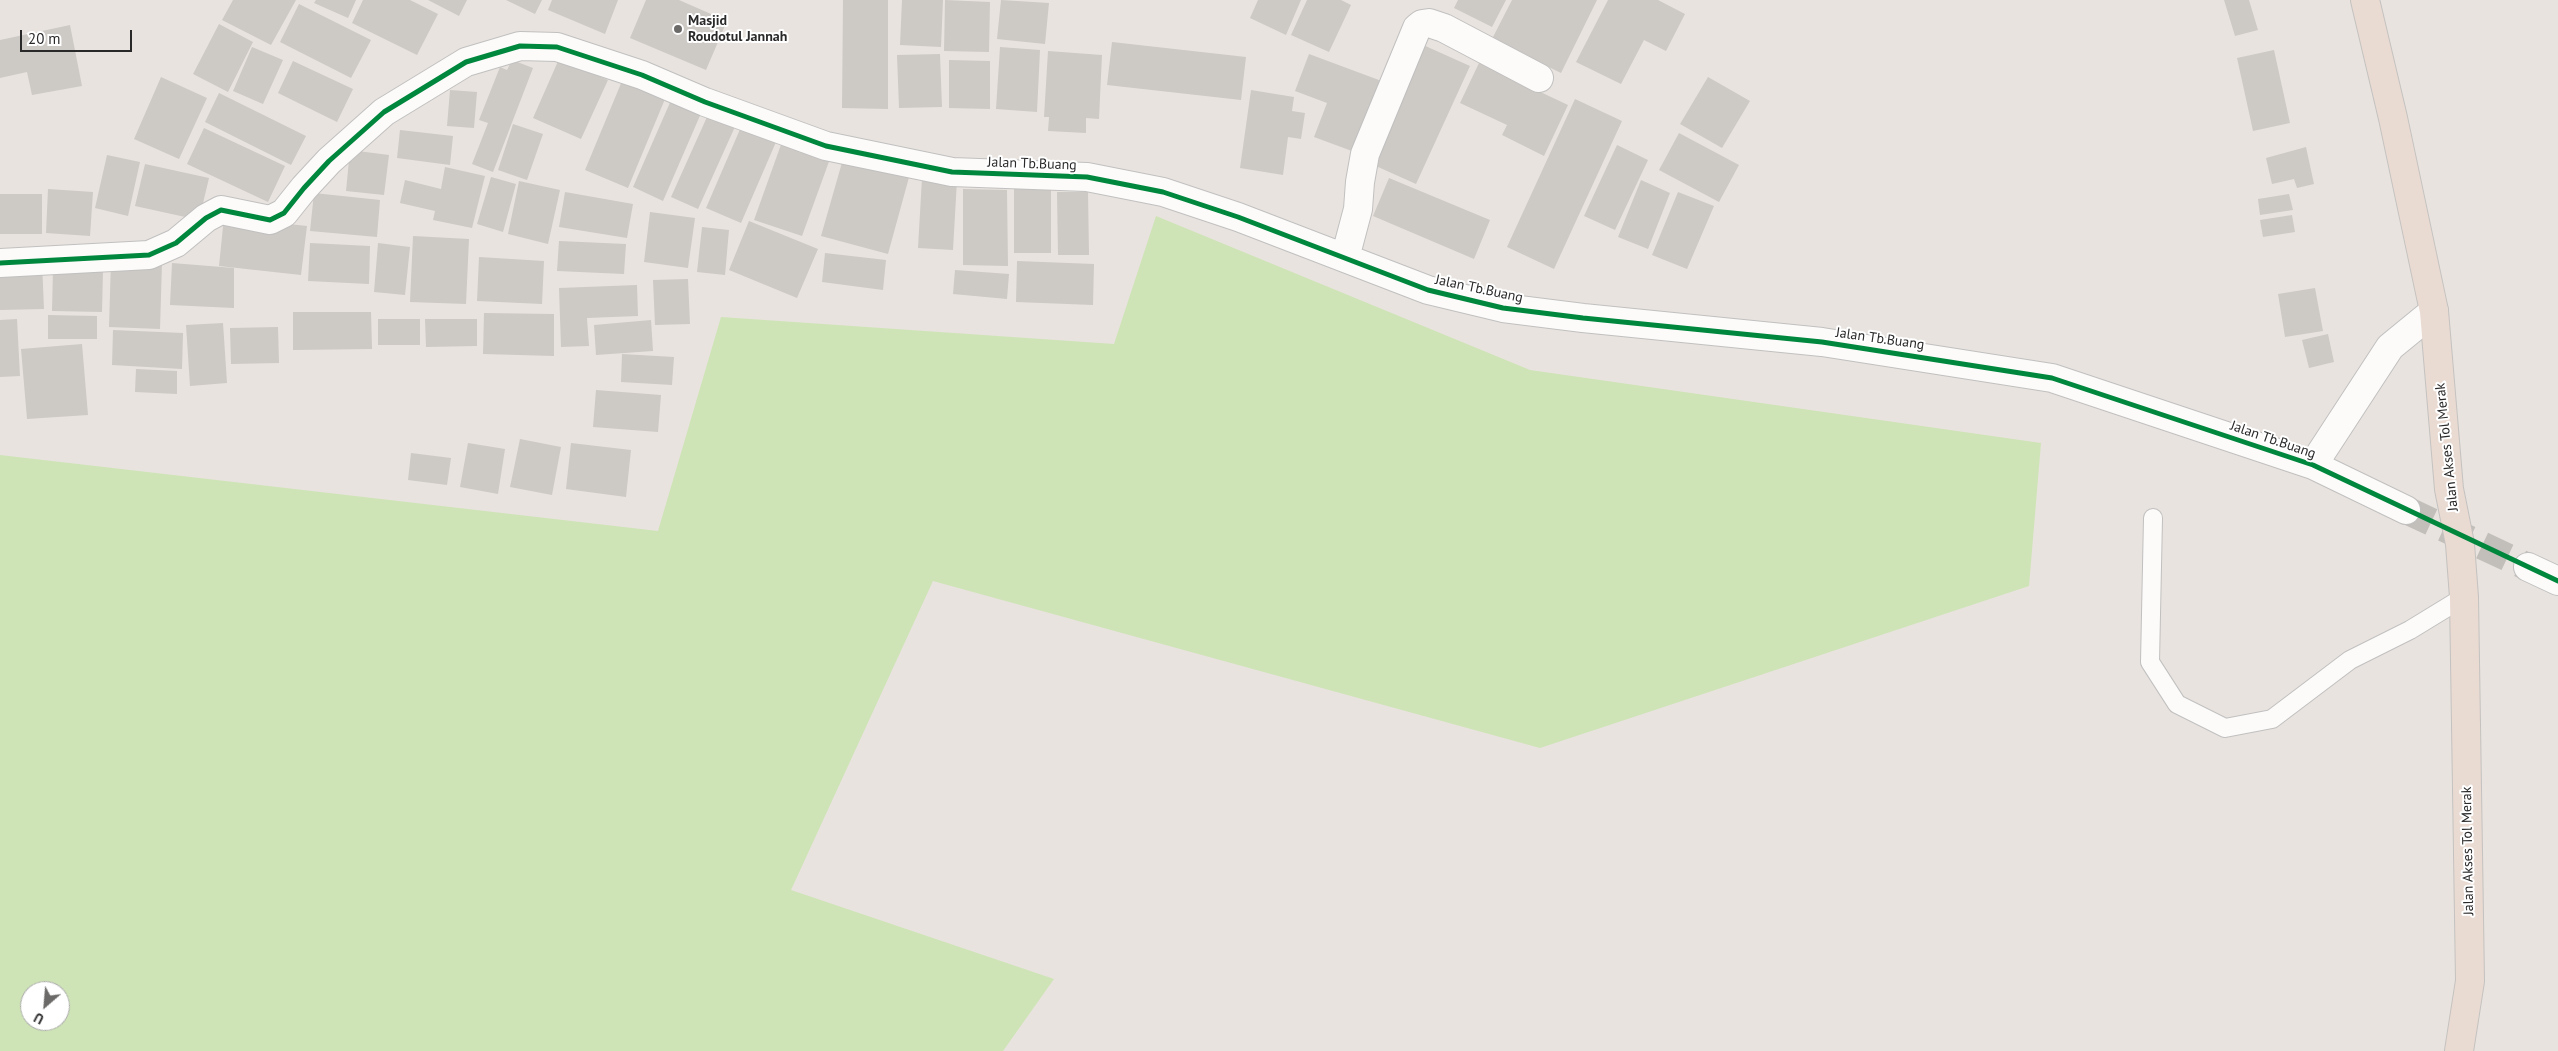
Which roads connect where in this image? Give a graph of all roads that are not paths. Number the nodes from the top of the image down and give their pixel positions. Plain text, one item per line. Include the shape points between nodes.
1 (2365, 0) edge
2 (1539, 78) dead end
3 (1345, 258) junction
4 (0, 263) edge
5 (2434, 311) junction
6 (2313, 465) junction
7 (2406, 510) tunnel mouth
8 (2153, 518) dead end
9 (2528, 567) tunnel mouth
10 (2558, 580) edge
11 (2464, 597) junction
12 (2458, 1051) edge

1 - 5 highway, Jalan Akses Tol Merak
2 - 3 street via 1444,28 1429,23 1417,28 1365,154 1358,209
3 - 4 street, Jalan Tb.Buang via 1163,192 1088,177 952,172 826,146 705,102 642,75 557,47 520,46 466,62 384,112 329,161 284,213 270,220 221,210 176,243 149,255
3 - 6 street, Jalan Tb.Buang via 1428,290 1503,308 1822,342 2052,378
5 - 6 street via 2390,347
5 - 11 highway, Jalan Akses Tol Merak via 2449,489 2460,544
6 - 7 street, Jalan Tb.Buang
8 - 11 lane via 2150,662 2177,704 2225,728 2272,719 2350,660 2410,630
9 - 10 street
11 - 12 highway, Jalan Akses Tol Merak via 2470,981

